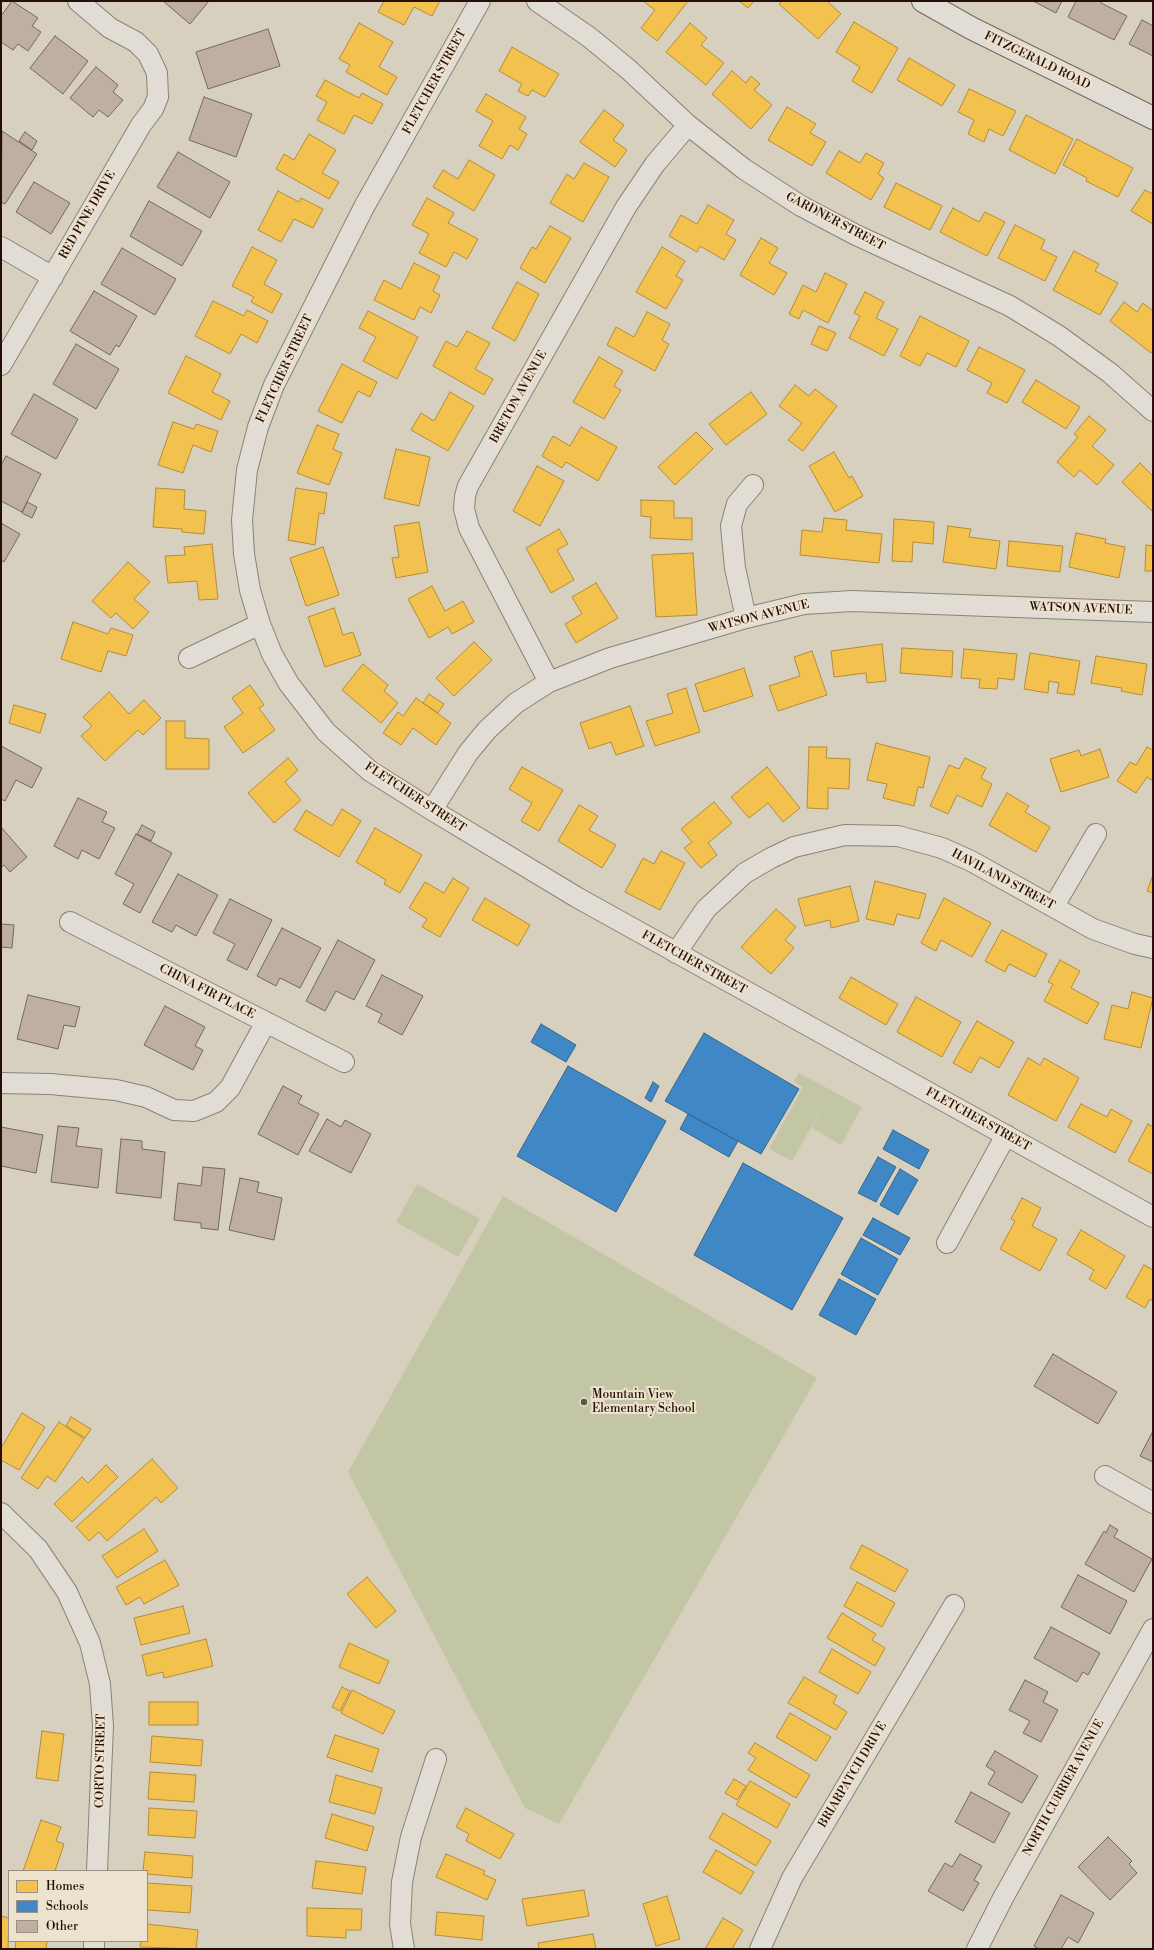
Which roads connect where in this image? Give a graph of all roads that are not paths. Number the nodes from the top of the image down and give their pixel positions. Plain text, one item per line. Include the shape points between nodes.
1 (78, 1) edge
2 (480, 1) edge
3 (537, 1) edge
4 (923, 1) edge
5 (1153, 118) edge
6 (688, 125) junction
7 (1, 246) edge
8 (53, 277) junction
9 (1, 365) edge
10 (1153, 411) edge
11 (753, 485) dead end
12 (1153, 612) edge
13 (746, 618) junction
14 (260, 624) junction
15 (189, 658) dead end
16 (549, 682) junction
17 (432, 810) junction
18 (1096, 834) dead end
19 (1054, 906) junction
20 (70, 922) dead end
21 (1153, 948) edge
22 (676, 953) junction
23 (266, 1022) junction
24 (344, 1062) dead end
25 (1, 1083) edge
26 (1006, 1136) junction
27 (1153, 1217) edge
28 (947, 1243) dead end
29 (1105, 1476) dead end
30 (1153, 1502) edge
31 (1, 1513) edge
32 (954, 1605) dead end
33 (1153, 1629) edge
34 (436, 1759) dead end
35 (97, 1870) edge
36 (404, 1949) edge
37 (760, 1949) edge
38 (977, 1949) edge

1 - 8 street, RED PINE DRIVE via 110,28 136,42 148,54 157,73 158,97
2 - 14 street, FLETCHER STREET via 364,207 274,385 258,426 247,470 242,520 246,569
3 - 6 street, GARDNER STREET via 589,37 628,69
4 - 5 main road, FITZGERALD ROAD via 971,28
6 - 10 street, GARDNER STREET via 744,169 801,206 856,235 1010,306 1059,336 1110,373
6 - 16 street, BRETON AVENUE via 655,164 626,207 468,486 465,496 464,510 469,528
7 - 8 street
8 - 9 street, RED PINE DRIVE
11 - 13 street via 737,504 731,526 735,568
12 - 13 street, WATSON AVENUE via 852,601 804,604
13 - 16 street, WATSON AVENUE via 610,658
14 - 15 street
14 - 17 street, FLETCHER STREET via 272,654 289,684 326,732 370,771
16 - 17 street, WATSON AVENUE via 516,703 486,730 468,753
17 - 22 street, FLETCHER STREET via 578,898
18 - 19 street
19 - 21 street, HAVILAND STREET via 1093,929
19 - 22 street, HAVILAND STREET via 942,848 898,836 845,835 794,847 745,873 706,909
20 - 23 street, CHINA FIR PLACE
22 - 26 street, FLETCHER STREET
23 - 24 street, CHINA FIR PLACE
23 - 25 street via 230,1088 216,1102 194,1111 174,1110 146,1097 116,1090
26 - 27 street, FLETCHER STREET
26 - 28 street
29 - 30 street
31 - 35 street, CORTO STREET via 38,1549 67,1592 90,1643 100,1684 103,1726
32 - 37 street, BRIARPATCH DRIVE via 792,1878
33 - 38 street, NORTH CURRIER AVENUE
34 - 36 street via 411,1837 402,1882 400,1924

